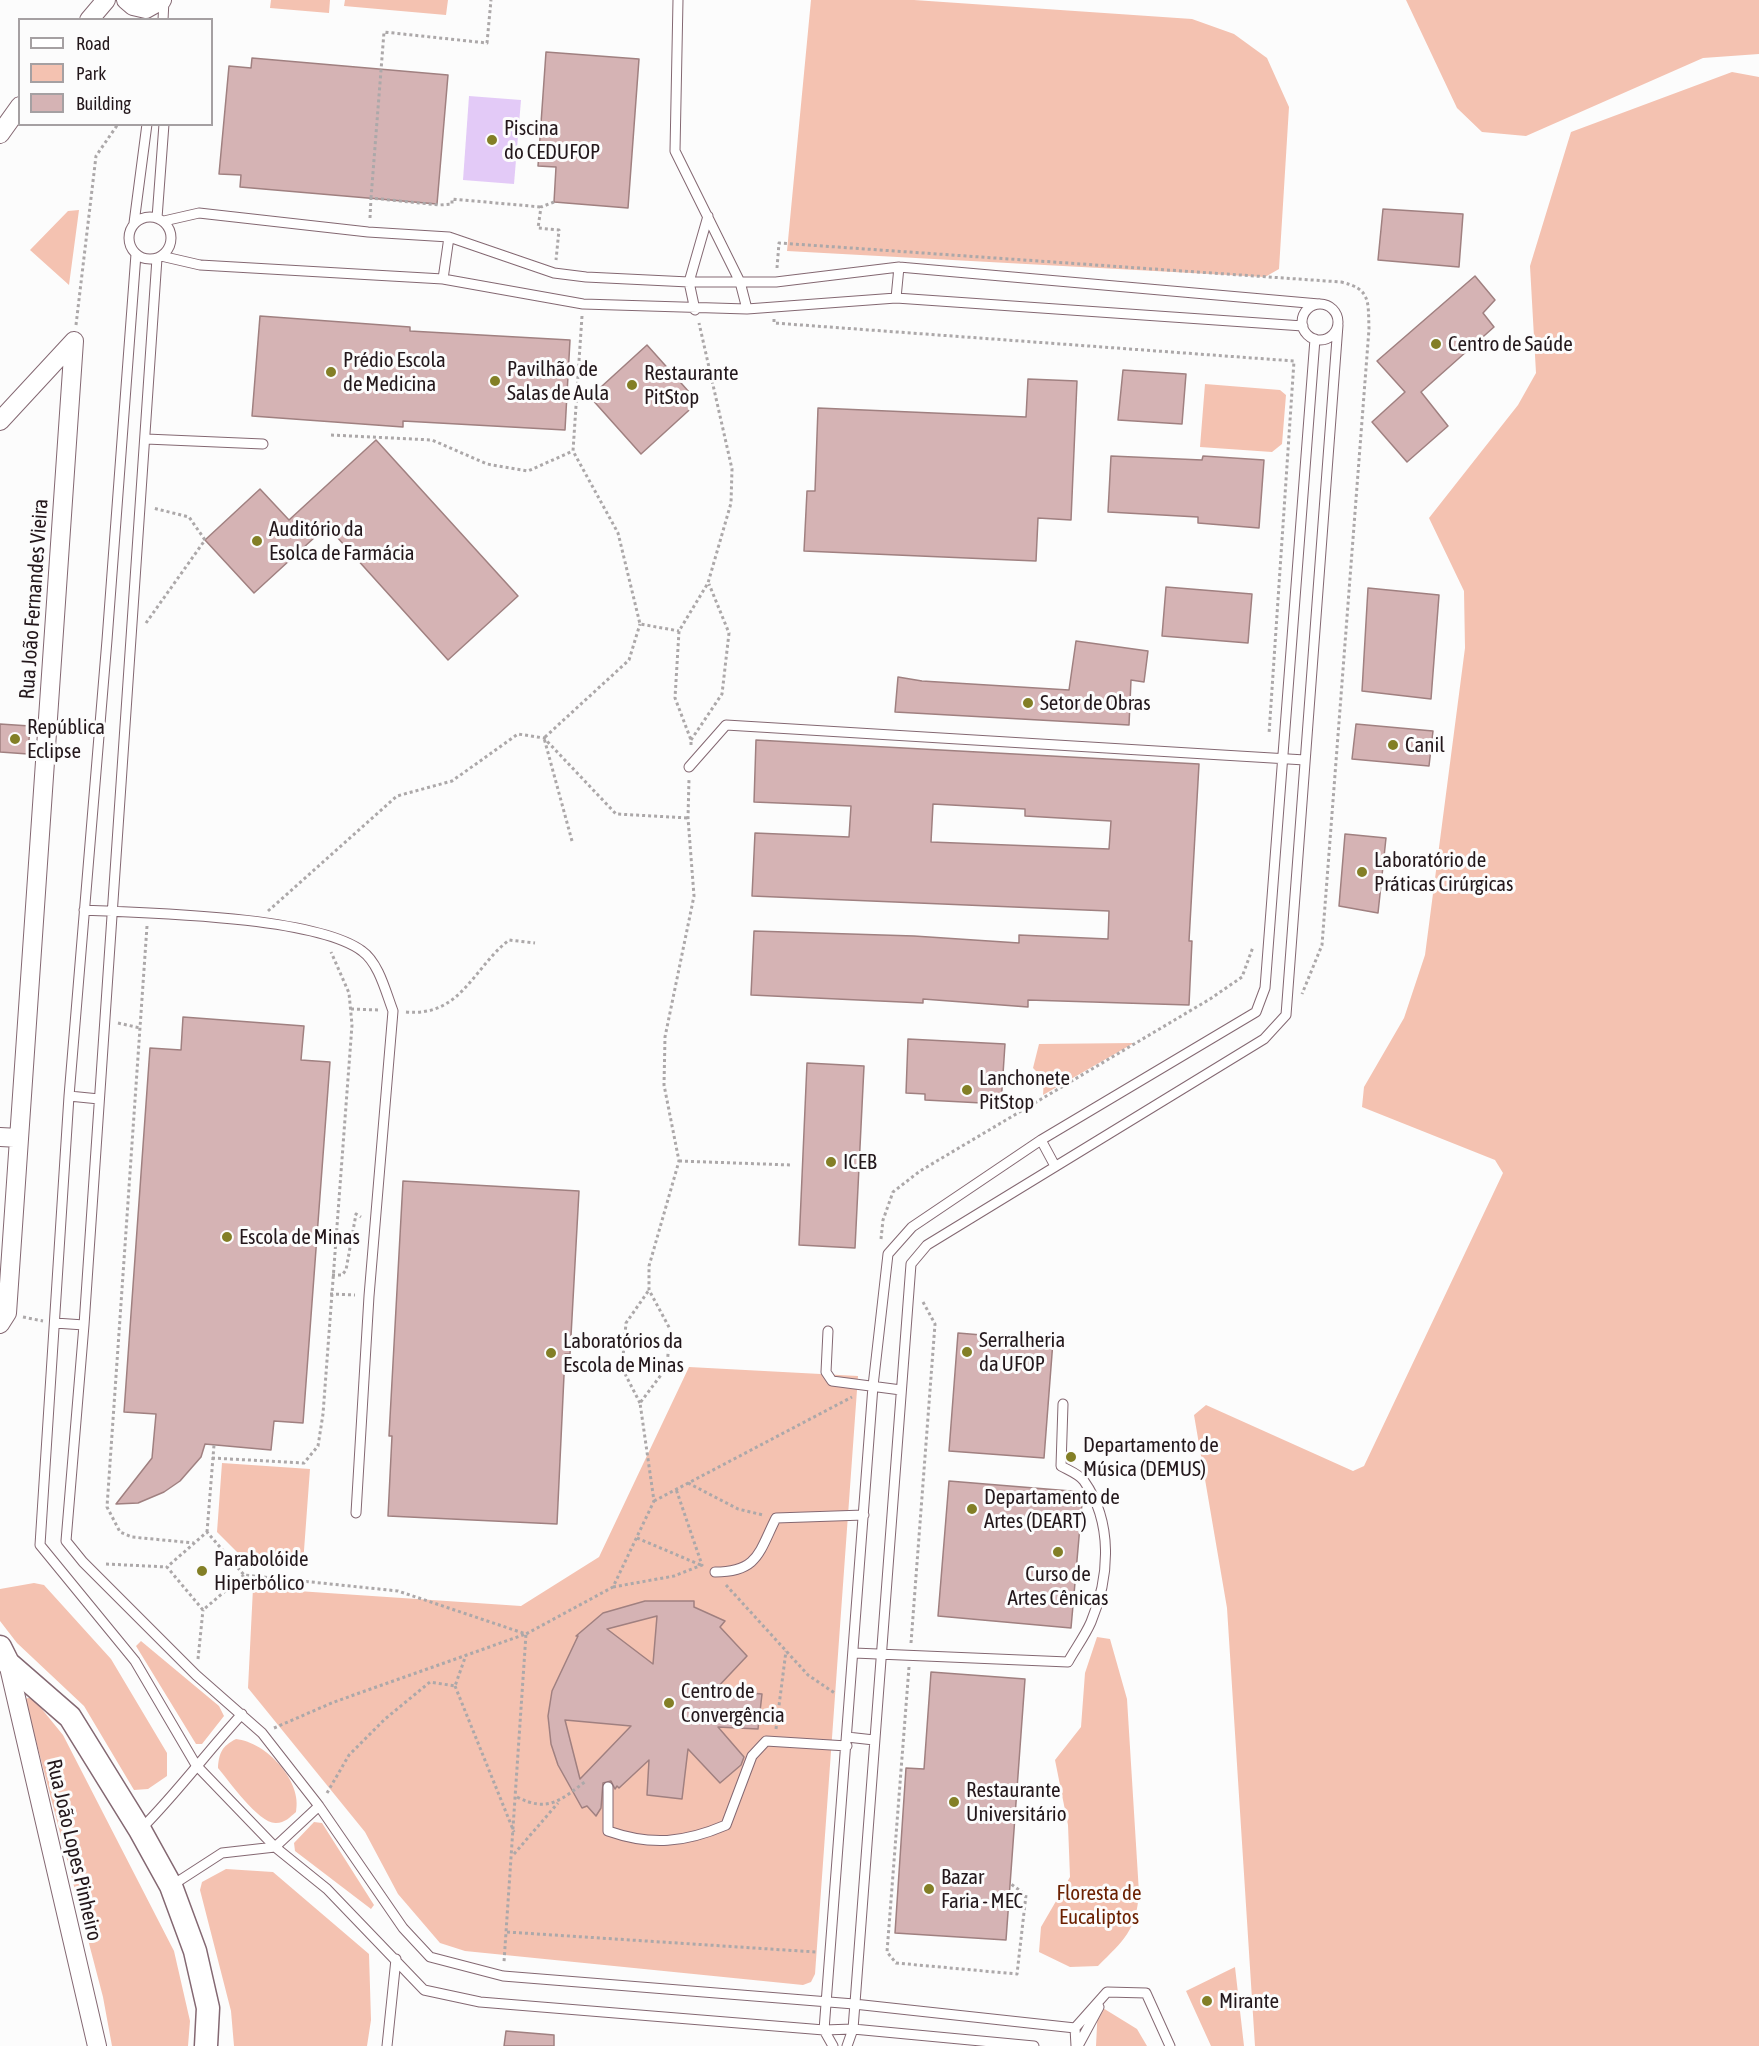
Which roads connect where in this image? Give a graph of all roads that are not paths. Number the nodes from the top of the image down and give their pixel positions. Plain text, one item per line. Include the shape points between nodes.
1 (106, 0) edge
2 (126, 0) edge
3 (163, 0) edge
4 (678, 0) edge
5 (91, 18) edge
6 (163, 18) edge
7 (18, 109) edge
8 (147, 126) edge
9 (164, 126) edge
10 (0, 134) edge
11 (708, 216) junction
12 (160, 219) junction
13 (134, 223) junction
14 (449, 237) junction
15 (136, 254) junction
16 (159, 257) junction
17 (899, 267) junction
18 (443, 279) junction
19 (689, 282) junction
20 (740, 282) junction
21 (896, 298) junction
22 (1319, 304) junction
23 (747, 309) junction
24 (695, 310) junction
25 (1338, 325) junction
26 (1303, 326) junction
27 (1315, 339) junction
28 (0, 421) edge
29 (146, 439) junction
30 (263, 444) dead end
31 (1282, 759) junction
32 (1305, 760) junction
33 (689, 766) road end
34 (84, 910) junction
35 (111, 912) junction
36 (69, 1096) junction
37 (99, 1099) junction
38 (0, 1137) edge
39 (20, 1138) junction
40 (1041, 1140) junction
41 (1055, 1166) junction
42 (3, 1319) edge
43 (55, 1323) junction
44 (84, 1325) junction
45 (828, 1331) dead end
46 (873, 1386) junction
47 (901, 1390) junction
48 (1063, 1404) dead end
49 (356, 1513) dead end
50 (864, 1515) junction
51 (715, 1572) road end
52 (854, 1653) junction
53 (4, 1655) edge
54 (882, 1655) junction
55 (242, 1714) junction
56 (874, 1740) junction
57 (847, 1741) junction
58 (196, 1765) junction
59 (608, 1787) dead end
60 (319, 1806) junction
61 (140, 1830) junction
62 (275, 1847) junction
63 (171, 1886) junction
64 (396, 1959) junction
65 (1107, 1992) junction
66 (826, 2002) junction
67 (854, 2004) junction
68 (1075, 2028) junction
69 (853, 2029) junction
70 (824, 2030) junction
71 (97, 2046) edge
72 (206, 2046) edge
73 (387, 2046) edge
74 (833, 2046) edge
75 (847, 2046) edge
76 (1034, 2046) edge
77 (1077, 2046) edge
78 (1170, 2046) edge

1 - 5 street
2 - 3 street via 132,6 146,9
3 - 6 lane
4 - 11 lane via 675,151
7 - 10 street
8 - 13 lane
9 - 12 lane
11 - 19 lane
11 - 20 lane
12 - 13 lane via 144,217
12 - 14 lane via 199,213
12 - 16 lane via 171,237 169,248
13 - 15 lane via 129,243
14 - 18 lane
14 - 19 lane via 554,273
15 - 16 lane via 146,259
15 - 34 lane
16 - 18 lane via 200,265
16 - 29 lane
17 - 20 lane via 776,282
17 - 21 lane
17 - 22 lane
18 - 24 lane via 583,304
19 - 20 lane
19 - 24 lane
20 - 23 lane
21 - 23 lane
21 - 26 lane
22 - 25 lane via 1334,310
22 - 26 lane via 1308,309
23 - 24 lane
25 - 27 lane via 1332,335
25 - 32 lane
26 - 27 lane
27 - 31 lane
28 - 39 street, Rua João Fernandes Vieira via 74,341
29 - 30 lane
29 - 35 lane
31 - 32 lane
31 - 33 lane via 726,725
31 - 40 lane via 1265,988 1256,1012
32 - 41 lane via 1286,1015 1264,1039
34 - 35 lane
34 - 36 lane
35 - 37 lane
35 - 49 lane via 255,922 341,938 364,952 382,980 393,1011
36 - 37 lane
36 - 43 lane
37 - 44 lane
38 - 39 street
39 - 42 street, Rua João Fernandes Vieira
40 - 41 lane
40 - 46 lane via 912,1227 888,1254
41 - 47 lane via 927,1245 911,1264
43 - 44 lane
43 - 58 lane via 40,1545 135,1660
44 - 55 lane via 66,1540 196,1676
45 - 46 lane via 826,1372 832,1381
46 - 47 lane
46 - 50 lane
47 - 54 lane
48 - 54 lane via 1061,1466 1083,1479 1101,1514 1107,1545 1104,1574 1091,1621 1068,1662
50 - 51 lane via 776,1518 753,1563 733,1572
50 - 52 lane
52 - 54 lane
52 - 57 lane
53 - 61 street via 70,1717
53 - 71 street, Rua João Lopes Pinheiro
54 - 56 lane
55 - 58 lane
55 - 60 lane via 262,1733
56 - 57 lane
56 - 67 lane
57 - 59 lane via 766,1741 752,1756 726,1825 699,1837 659,1842 608,1831
57 - 66 lane
58 - 61 lane via 179,1791
58 - 62 lane
60 - 62 lane
60 - 66 lane via 403,1928 430,1957 503,1976
61 - 63 street
62 - 63 lane via 222,1853
62 - 64 lane via 327,1889
63 - 72 street via 195,1951 206,1997
64 - 70 lane via 424,1990 480,2002
64 - 73 lane
65 - 68 lane
65 - 77 lane
65 - 78 lane via 1146,1994
66 - 67 lane
66 - 70 lane
67 - 68 lane
67 - 69 lane
68 - 77 lane
69 - 70 lane
69 - 75 lane
69 - 76 lane
70 - 74 lane

